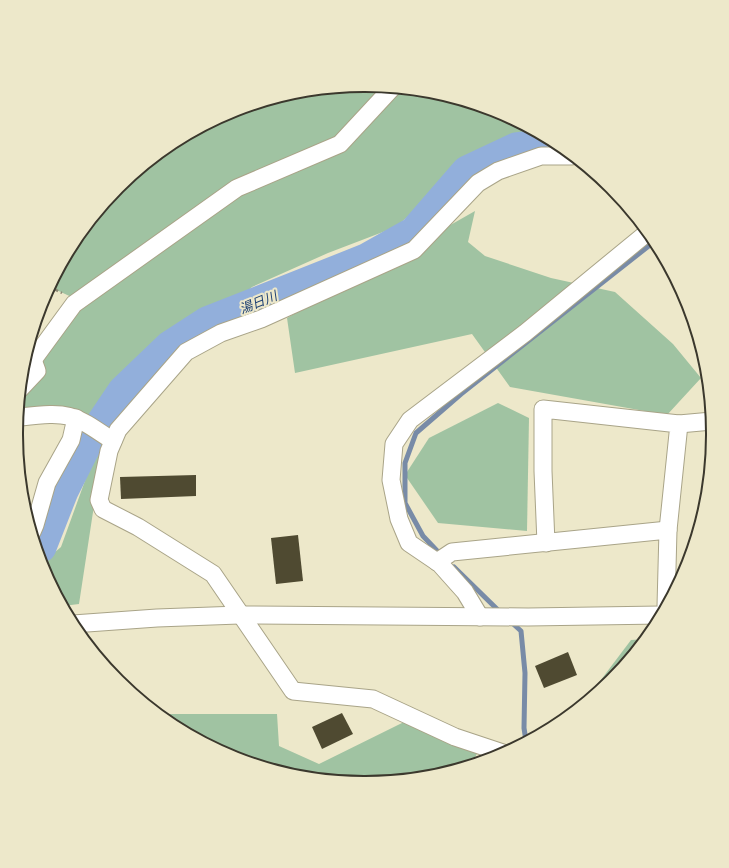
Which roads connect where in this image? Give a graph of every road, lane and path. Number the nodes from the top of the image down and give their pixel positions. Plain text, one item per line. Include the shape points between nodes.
1 (387, 93) edge
2 (562, 156) edge
3 (643, 236) edge
4 (32, 359) edge
5 (30, 366) edge
6 (27, 381) edge
7 (24, 417) edge
8 (76, 418) junction
9 (705, 422) edge
10 (679, 424) junction
11 (113, 441) junction
12 (35, 524) edge
13 (668, 530) junction
14 (546, 543) junction
15 (437, 562) junction
16 (666, 593) edge
17 (239, 615) junction
18 (654, 615) edge
19 (480, 617) junction
20 (81, 623) edge
21 (495, 750) edge

1 - 4 street via 340,144 237,188 74,304
2 - 11 street via 541,156 498,171 478,184 414,250 260,319 221,333 186,352 118,430
3 - 15 street via 525,333 410,420 394,444 391,480 399,520 409,543
5 - 6 street via 37,371
7 - 8 street via 52,413
8 - 11 street
8 - 12 street via 71,440 47,483
9 - 10 street
10 - 13 street
10 - 14 street via 543,409
11 - 17 street via 99,500 103,509 138,527 213,574
13 - 14 street
13 - 16 street
14 - 15 street via 452,552
15 - 19 street via 464,592
17 - 19 street
17 - 20 street
17 - 21 street via 293,691 373,699 455,736
18 - 19 street

